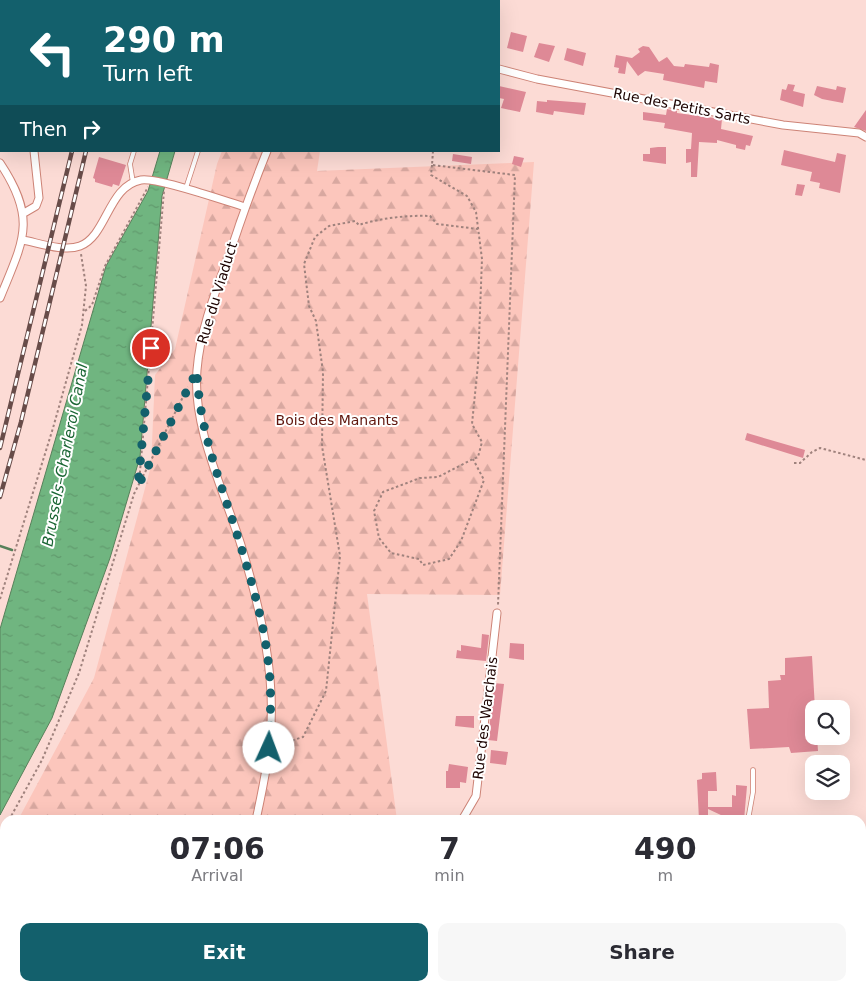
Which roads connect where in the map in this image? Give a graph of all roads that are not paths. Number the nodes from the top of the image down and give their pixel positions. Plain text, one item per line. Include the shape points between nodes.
1 (500, 68) edge
2 (866, 137) edge
3 (34, 152) edge
4 (134, 152) edge
5 (198, 152) edge
6 (267, 152) edge
7 (0, 164) edge
8 (133, 183) junction
9 (185, 190) junction
10 (245, 207) junction
11 (24, 213) junction
12 (23, 240) junction
13 (0, 298) edge
14 (497, 612) road end
15 (753, 770) dead end
16 (257, 815) edge
17 (465, 815) edge
18 (749, 815) edge

1 - 2 street, Rue des Petits Sarts via 537,79 783,126 859,133
3 - 11 street via 39,198 36,206
4 - 8 lane via 130,164
5 - 9 lane
6 - 10 street
7 - 11 street
8 - 9 street via 150,180
8 - 12 street via 120,193 89,241 80,246 69,248
9 - 10 street
10 - 16 street, Rue du Viaduct via 206,322 197,371 198,397 210,454 241,545 262,623 269,669 269,748
11 - 12 street
12 - 13 street
14 - 17 street, Rue des Warchais via 476,796
15 - 18 lane

